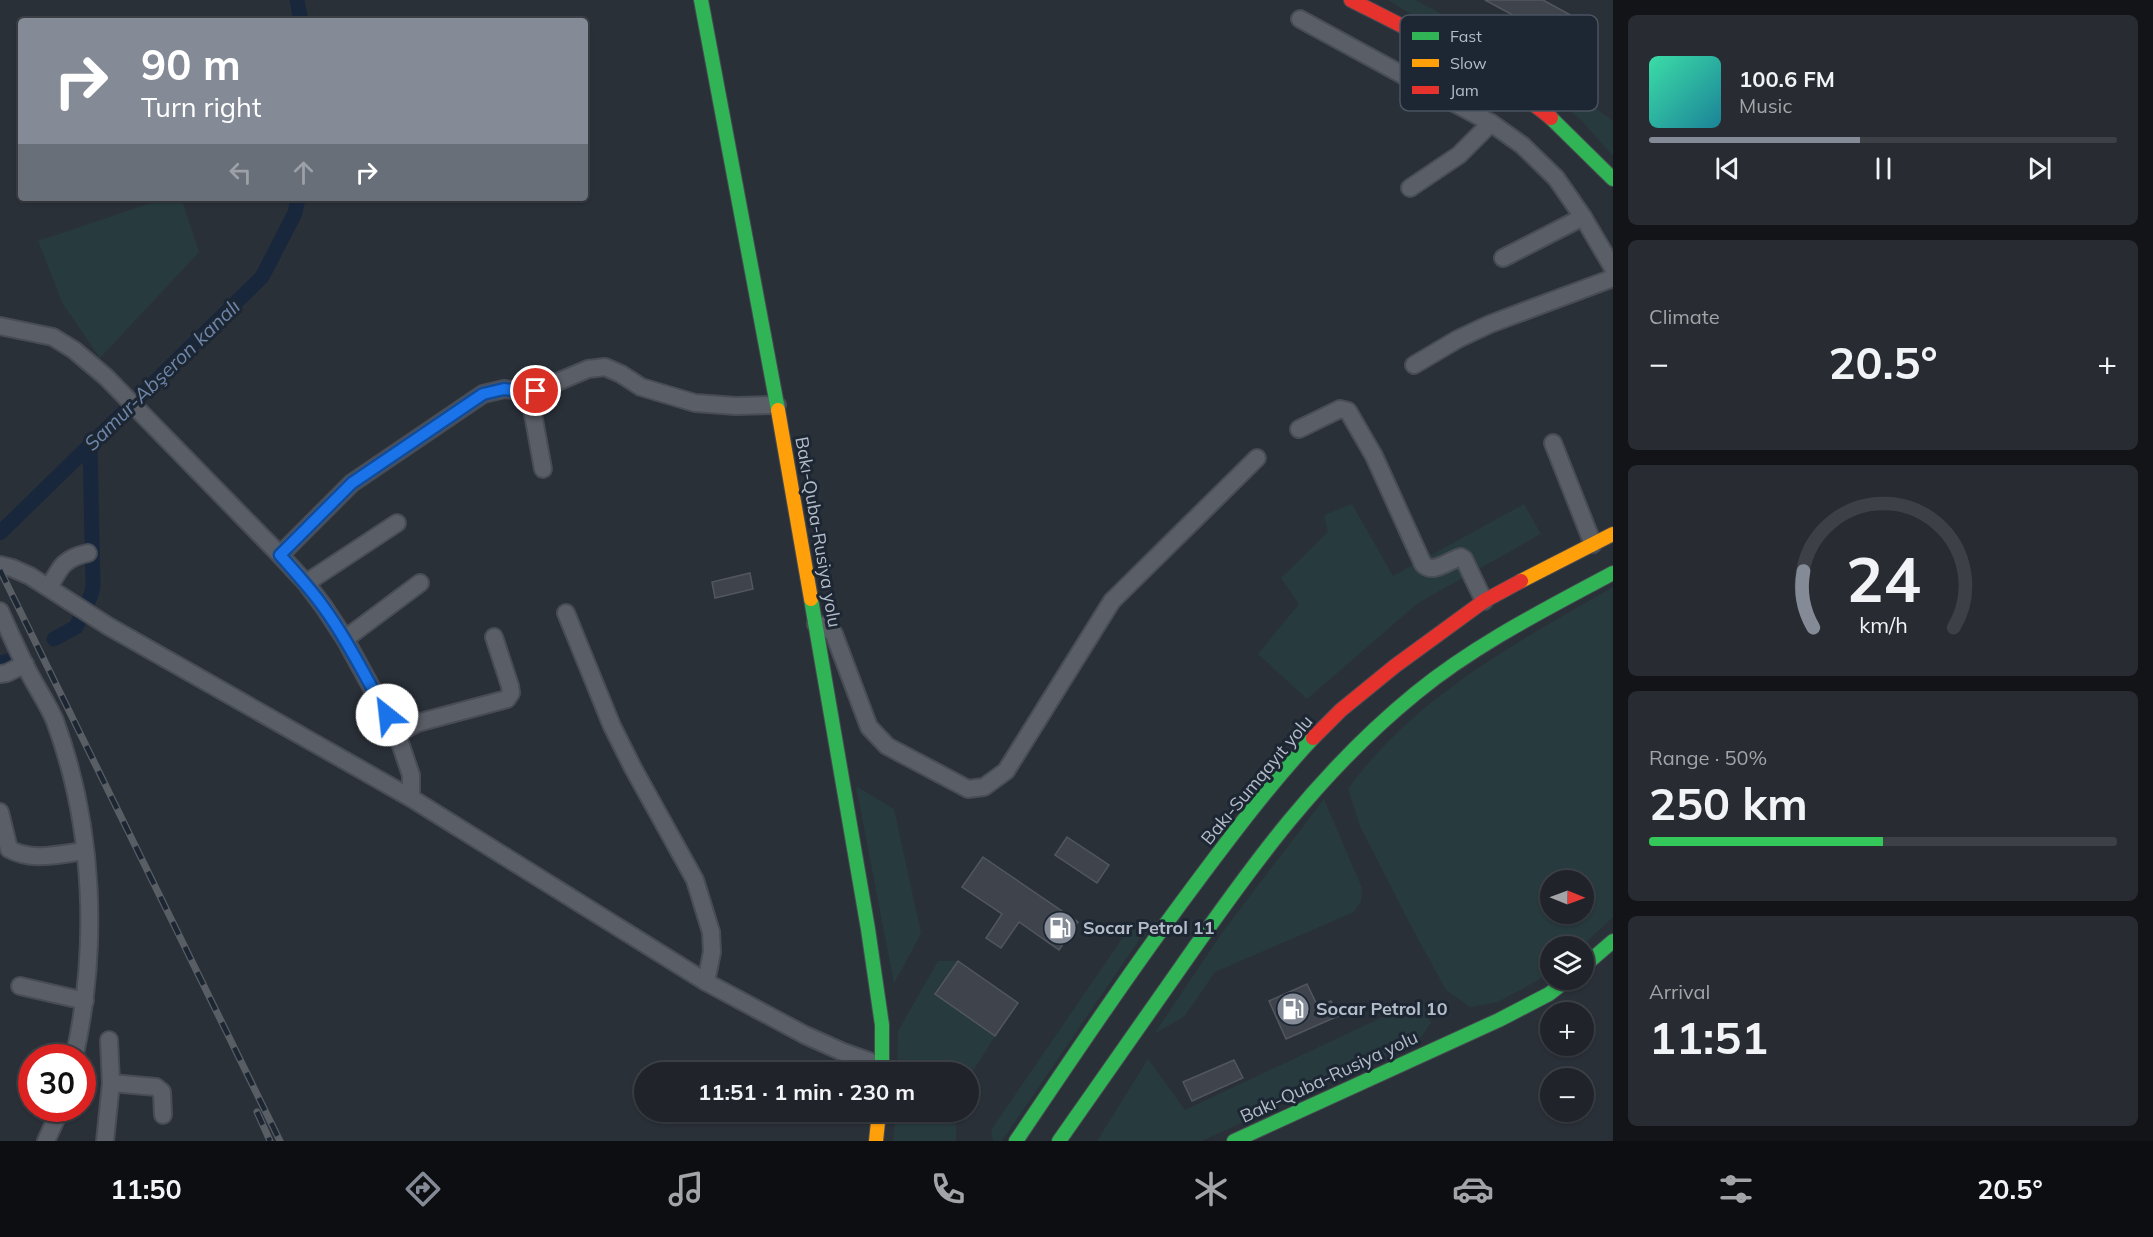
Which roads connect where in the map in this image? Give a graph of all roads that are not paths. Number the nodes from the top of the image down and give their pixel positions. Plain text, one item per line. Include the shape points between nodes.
1 (700, 0) edge
2 (1351, 0) edge
3 (1300, 19) dead end
4 (1400, 25) edge
5 (1400, 73) edge
6 (1469, 111) edge
7 (1542, 111) edge
8 (1491, 123) junction
9 (1613, 179) edge
10 (1410, 188) dead end
11 (1583, 217) junction
12 (1503, 258) dead end
13 (1613, 268) edge
14 (1613, 278) edge
15 (0, 326) edge
16 (1414, 365) dead end
17 (529, 392) junction
18 (777, 405) junction
19 (1299, 429) dead end
20 (1553, 443) dead end
21 (1257, 458) dead end
22 (543, 469) dead end
23 (398, 523) dead end
24 (1613, 534) edge
25 (1593, 544) junction
26 (88, 553) dead end
27 (280, 555) junction
28 (0, 565) edge
29 (1613, 573) edge
30 (306, 583) junction
31 (420, 583) dead end
32 (49, 588) junction
33 (1484, 601) junction
34 (0, 611) edge
35 (566, 613) dead end
36 (816, 624) junction
37 (494, 637) dead end
38 (345, 639) junction
39 (25, 664) junction
40 (0, 674) edge
41 (397, 734) junction
42 (411, 798) junction
43 (0, 812) edge
44 (85, 850) junction
45 (5, 855) edge
46 (1613, 941) edge
47 (1594, 957) edge
48 (706, 982) junction
49 (20, 986) dead end
50 (1554, 990) edge
51 (85, 1001) junction
52 (109, 1040) dead end
53 (77, 1044) edge
54 (866, 1062) edge
55 (882, 1062) edge
56 (111, 1083) junction
57 (163, 1114) dead end
58 (55, 1122) edge
59 (878, 1122) edge
60 (46, 1141) edge
61 (105, 1141) edge
62 (876, 1141) edge
63 (1016, 1141) edge
64 (1059, 1141) edge
65 (1234, 1141) edge

1 - 18 highway, Bakı-Quba-Rusiya yolu
2 - 4 highway
3 - 5 street
6 - 8 street
7 - 9 highway
8 - 10 street via 1459,155
8 - 11 street via 1522,145 1556,178
11 - 12 street
11 - 13 street
14 - 16 street via 1490,324
15 - 27 street via 53,337 74,350 106,377
17 - 18 street via 588,369 605,368 641,387 695,403
17 - 22 street
17 - 27 street via 504,389 483,394 352,483
18 - 36 highway, Bakı-Quba-Rusiya yolu
19 - 33 street via 1340,409 1348,411 1374,456 1423,564 1433,569 1461,557
20 - 25 street
21 - 36 street via 1112,601 1005,771 984,788 968,789 887,746 869,727 834,634
23 - 30 street
24 - 25 highway, Bakı-Sumqayıt yolu
25 - 33 highway, Bakı-Sumqayıt yolu
26 - 32 street via 62,564
27 - 30 street
28 - 32 street
29 - 64 highway via 1500,634 1417,692 1316,787 1226,902
30 - 38 street
31 - 38 street
32 - 42 street via 108,626
33 - 63 highway, Bakı-Sumqayıt yolu via 1341,710 1289,764 1130,971
34 - 39 street
35 - 48 street via 612,726 695,880 711,932
36 - 55 highway, Bakı-Quba-Rusiya yolu via 870,940 882,1025
37 - 41 street via 510,686 507,699 417,723
38 - 41 street
39 - 40 street
39 - 44 street via 54,719 70,766
41 - 42 street via 411,775
42 - 48 street
43 - 45 street
44 - 45 street
44 - 51 street via 89,934
46 - 47 highway
48 - 54 street via 805,1035
49 - 51 street
50 - 65 highway, Bakı-Quba-Rusiya yolu via 1499,1020
51 - 53 street
52 - 56 street
56 - 57 street via 156,1087 162,1092
56 - 61 street
58 - 60 street
59 - 62 highway

